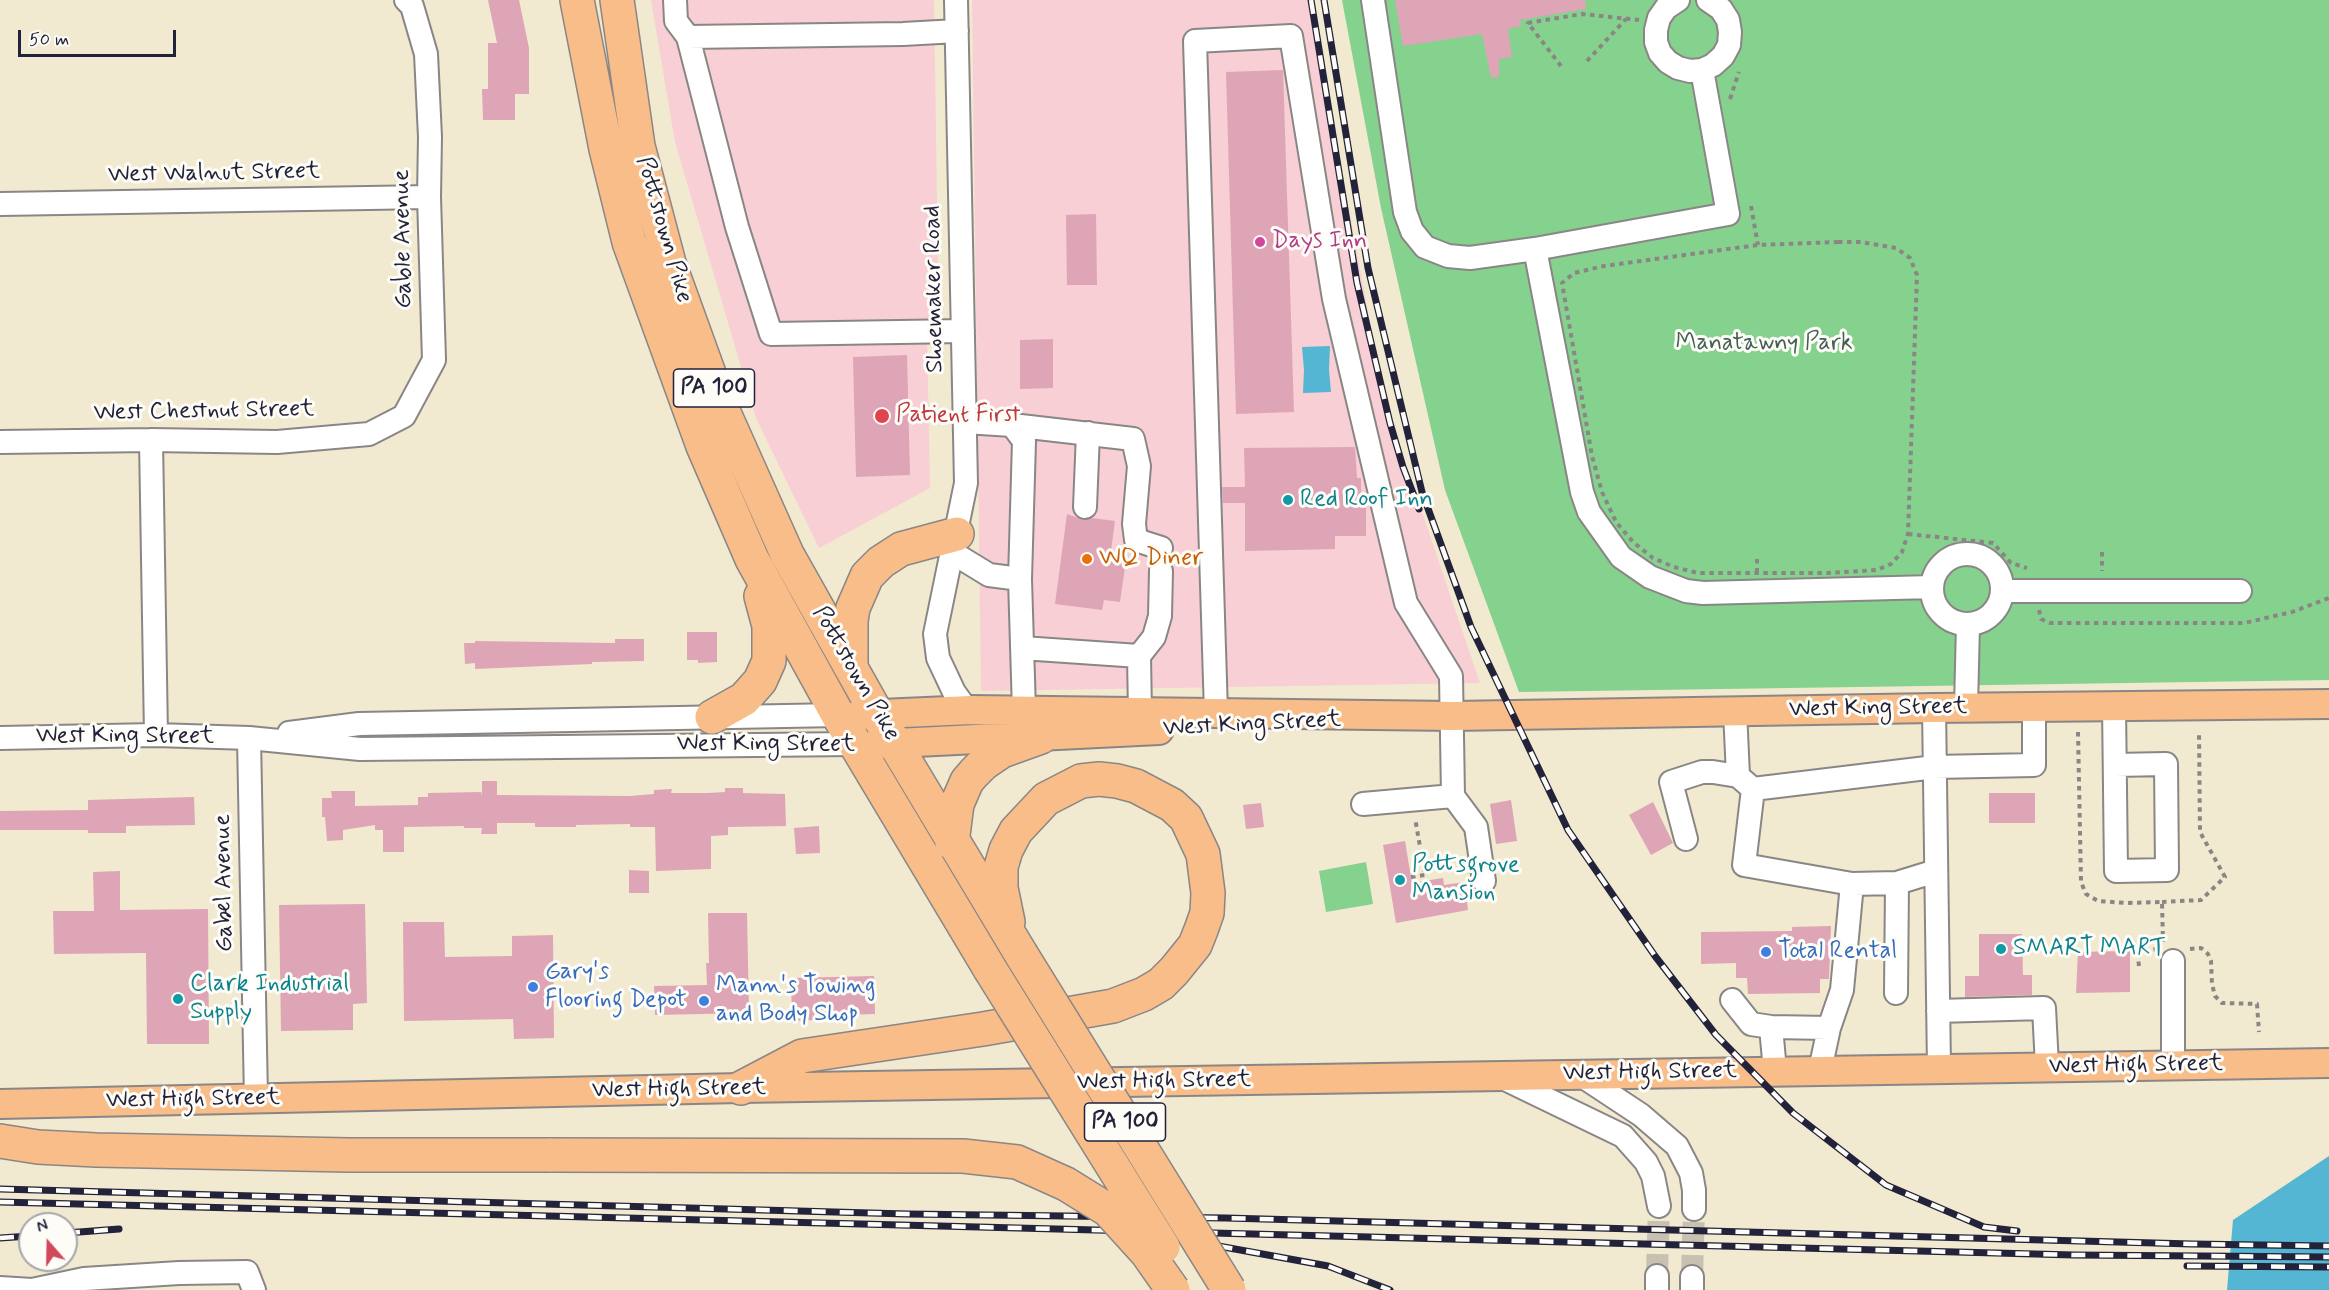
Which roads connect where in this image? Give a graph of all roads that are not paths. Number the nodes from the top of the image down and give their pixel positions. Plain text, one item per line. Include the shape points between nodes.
1 (406, 0) edge
2 (577, 0) edge
3 (617, 0) edge
4 (675, 0) edge
5 (956, 0) edge
6 (1373, 0) edge
7 (1678, 0) edge
8 (1708, 0) edge
9 (957, 32) junction
10 (688, 37) junction
11 (1702, 70) junction
12 (429, 197) junction
13 (0, 204) edge
14 (1535, 249) junction
15 (963, 331) junction
16 (404, 416) joint
17 (965, 422) junction
18 (1012, 425) junction
19 (1088, 433) junction
20 (151, 440) junction
21 (0, 442) edge
22 (1085, 507) dead end
23 (955, 544) junction
24 (1161, 548) dead end
25 (752, 559) junction
26 (1161, 571) dead end
27 (1020, 579) junction
28 (1932, 587) junction
29 (2003, 591) junction
30 (2240, 591) dead end
31 (1968, 624) junction
32 (1022, 648) junction
33 (1139, 656) junction
34 (851, 669) junction
35 (2329, 704) edge
36 (2114, 706) junction
37 (1966, 707) junction
38 (2034, 707) junction
39 (1934, 708) junction
40 (967, 711) junction
41 (1735, 711) junction
42 (1140, 712) junction
43 (1216, 713) junction
44 (877, 714) junction
45 (838, 715) junction
46 (1440, 716) junction
47 (712, 717) junction
48 (1032, 724) junction
49 (156, 735) junction
50 (0, 738) edge
51 (249, 738) junction
52 (855, 744) junction
53 (895, 745) junction
54 (2115, 765) junction
55 (1935, 766) junction
56 (1746, 782) junction
57 (1453, 796) junction
58 (1363, 804) dead end
59 (1686, 838) dead end
60 (952, 843) junction
61 (1936, 871) junction
62 (1484, 881) dead end
63 (1898, 883) junction
64 (1852, 884) junction
65 (1017, 949) junction
66 (2173, 953) road end
67 (1896, 993) dead end
68 (1732, 1000) dead end
69 (1938, 1011) junction
70 (1771, 1027) junction
71 (1829, 1028) junction
72 (2329, 1063) edge
73 (2047, 1066) junction
74 (2173, 1066) junction
75 (1939, 1068) junction
76 (1820, 1070) junction
77 (1775, 1071) junction
78 (1578, 1074) junction
79 (1500, 1076) junction
80 (741, 1088) junction
81 (256, 1099) junction
82 (0, 1104) edge
83 (0, 1142) edge
84 (1659, 1206) tunnel mouth
85 (1694, 1209) tunnel mouth
86 (0, 1288) edge
87 (254, 1290) edge
88 (1173, 1290) edge
89 (1190, 1290) edge
90 (1229, 1290) edge

1 - 12 street, Gable Avenue via 412,6 426,54
2 - 25 highway, Pottstown Pike / PA 100 via 629,242 703,446
3 - 34 highway, Pottstown Pike / PA 100 via 638,146 669,263 720,404 787,554
4 - 10 street via 676,21
5 - 9 street, Shoemaker Road
6 - 14 street via 1404,212 1412,231 1425,247 1448,256 1470,258
7 - 11 street via 1666,8 1658,23 1656,42 1668,62 1690,71
8 - 11 street via 1721,9 1731,32 1723,56
9 - 10 street
9 - 15 street, Shoemaker Road
10 - 15 street via 737,227 771,334
11 - 14 street via 1728,214
12 - 13 street, West Walnut Street
12 - 16 street, Gable Avenue via 434,360
14 - 28 street via 1582,492 1590,512 1621,557 1668,585 1703,593
15 - 17 street, Shoemaker Road
16 - 20 street, West Chestnut Street via 369,434 278,442
17 - 18 street
17 - 23 street, Shoemaker Road via 966,483
18 - 19 street
18 - 27 street via 1024,441
19 - 22 street
19 - 24 street via 1133,439 1139,466 1136,540
20 - 21 street, West Chestnut Street
20 - 49 street
23 - 27 street via 988,575
23 - 34 highway via 901,549 867,576 853,608
23 - 40 street, Shoemaker Road via 935,634 938,658
25 - 45 highway, Pottstown Pike / PA 100
25 - 47 highway via 769,626 770,661 760,681 744,699
26 - 33 street via 1160,616 1154,637
27 - 32 street
28 - 29 street via 1941,565 1953,557 1978,554 1997,572
28 - 31 street via 1933,598 1944,613 1955,623
29 - 30 street
29 - 31 street via 1990,615 1981,622
31 - 37 street
32 - 33 street
32 - 48 street
33 - 42 street
34 - 44 highway, Pottstown Pike / PA 100
35 - 36 main road, West King Street
36 - 38 main road, West King Street
36 - 54 street
37 - 38 main road, West King Street
37 - 39 main road, West King Street
38 - 55 street via 2034,765
39 - 41 main road, West King Street
39 - 55 street
40 - 44 main road, West King Street
40 - 48 main road, West King Street
41 - 46 main road, West King Street
41 - 56 street
42 - 43 main road, West King Street
42 - 48 main road, West King Street
43 - 46 main road, West King Street
43 - 46 street via 1195,41 1291,36 1335,299 1406,603 1451,676
44 - 45 main road, West King Street
44 - 53 highway, Pottstown Pike / PA 100
45 - 47 street, West King Street
45 - 52 highway, Pottstown Pike / PA 100
46 - 48 main road, West King Street
46 - 57 street
47 - 51 street, West King Street via 359,724
48 - 53 main road, West King Street
48 - 60 highway via 974,773 957,804
49 - 50 street, West King Street
49 - 51 street, West King Street
51 - 52 street, West King Street via 360,749
51 - 81 street, Gabel Avenue
52 - 53 main road, West King Street
52 - 89 highway, Pottstown Pike / PA 100, bridge
53 - 60 highway, Pottstown Pike / PA 100
54 - 54 street via 2116,871 2167,870 2166,764
55 - 56 street
55 - 61 street
56 - 59 street via 1702,772 1671,782
56 - 64 street via 1744,865
57 - 58 street
57 - 62 street via 1476,827
60 - 65 highway, Pottstown Pike / PA 100
61 - 63 street
61 - 69 street
63 - 64 street
63 - 67 street
64 - 71 street via 1842,990
65 - 80 highway via 1004,908 1001,867 1016,831 1046,800 1081,782 1117,781 1155,795 1186,818 1203,854 1207,913 1195,945 1161,984 1113,1006 802,1056
65 - 90 highway, Pottstown Pike / PA 100, bridge
66 - 74 street
68 - 70 street via 1751,1024
69 - 73 street via 2044,1008
69 - 75 street
70 - 71 street
70 - 77 street
71 - 76 street
72 - 74 main road, West High Street
73 - 74 main road, West High Street
73 - 75 main road, West High Street
75 - 76 main road, West High Street
76 - 77 main road, West High Street
77 - 78 main road, West High Street
78 - 79 main road, West High Street
78 - 85 street via 1641,1115 1677,1146 1692,1173
79 - 80 main road, West High Street
79 - 84 street via 1623,1136 1646,1162
80 - 81 main road, West High Street
81 - 82 main road, West High Street
83 - 88 highway, bridge via 108,1150 348,1155 963,1156 1017,1162 1066,1184 1108,1210 1147,1253
86 - 87 street via 32,1290 84,1279 247,1272

